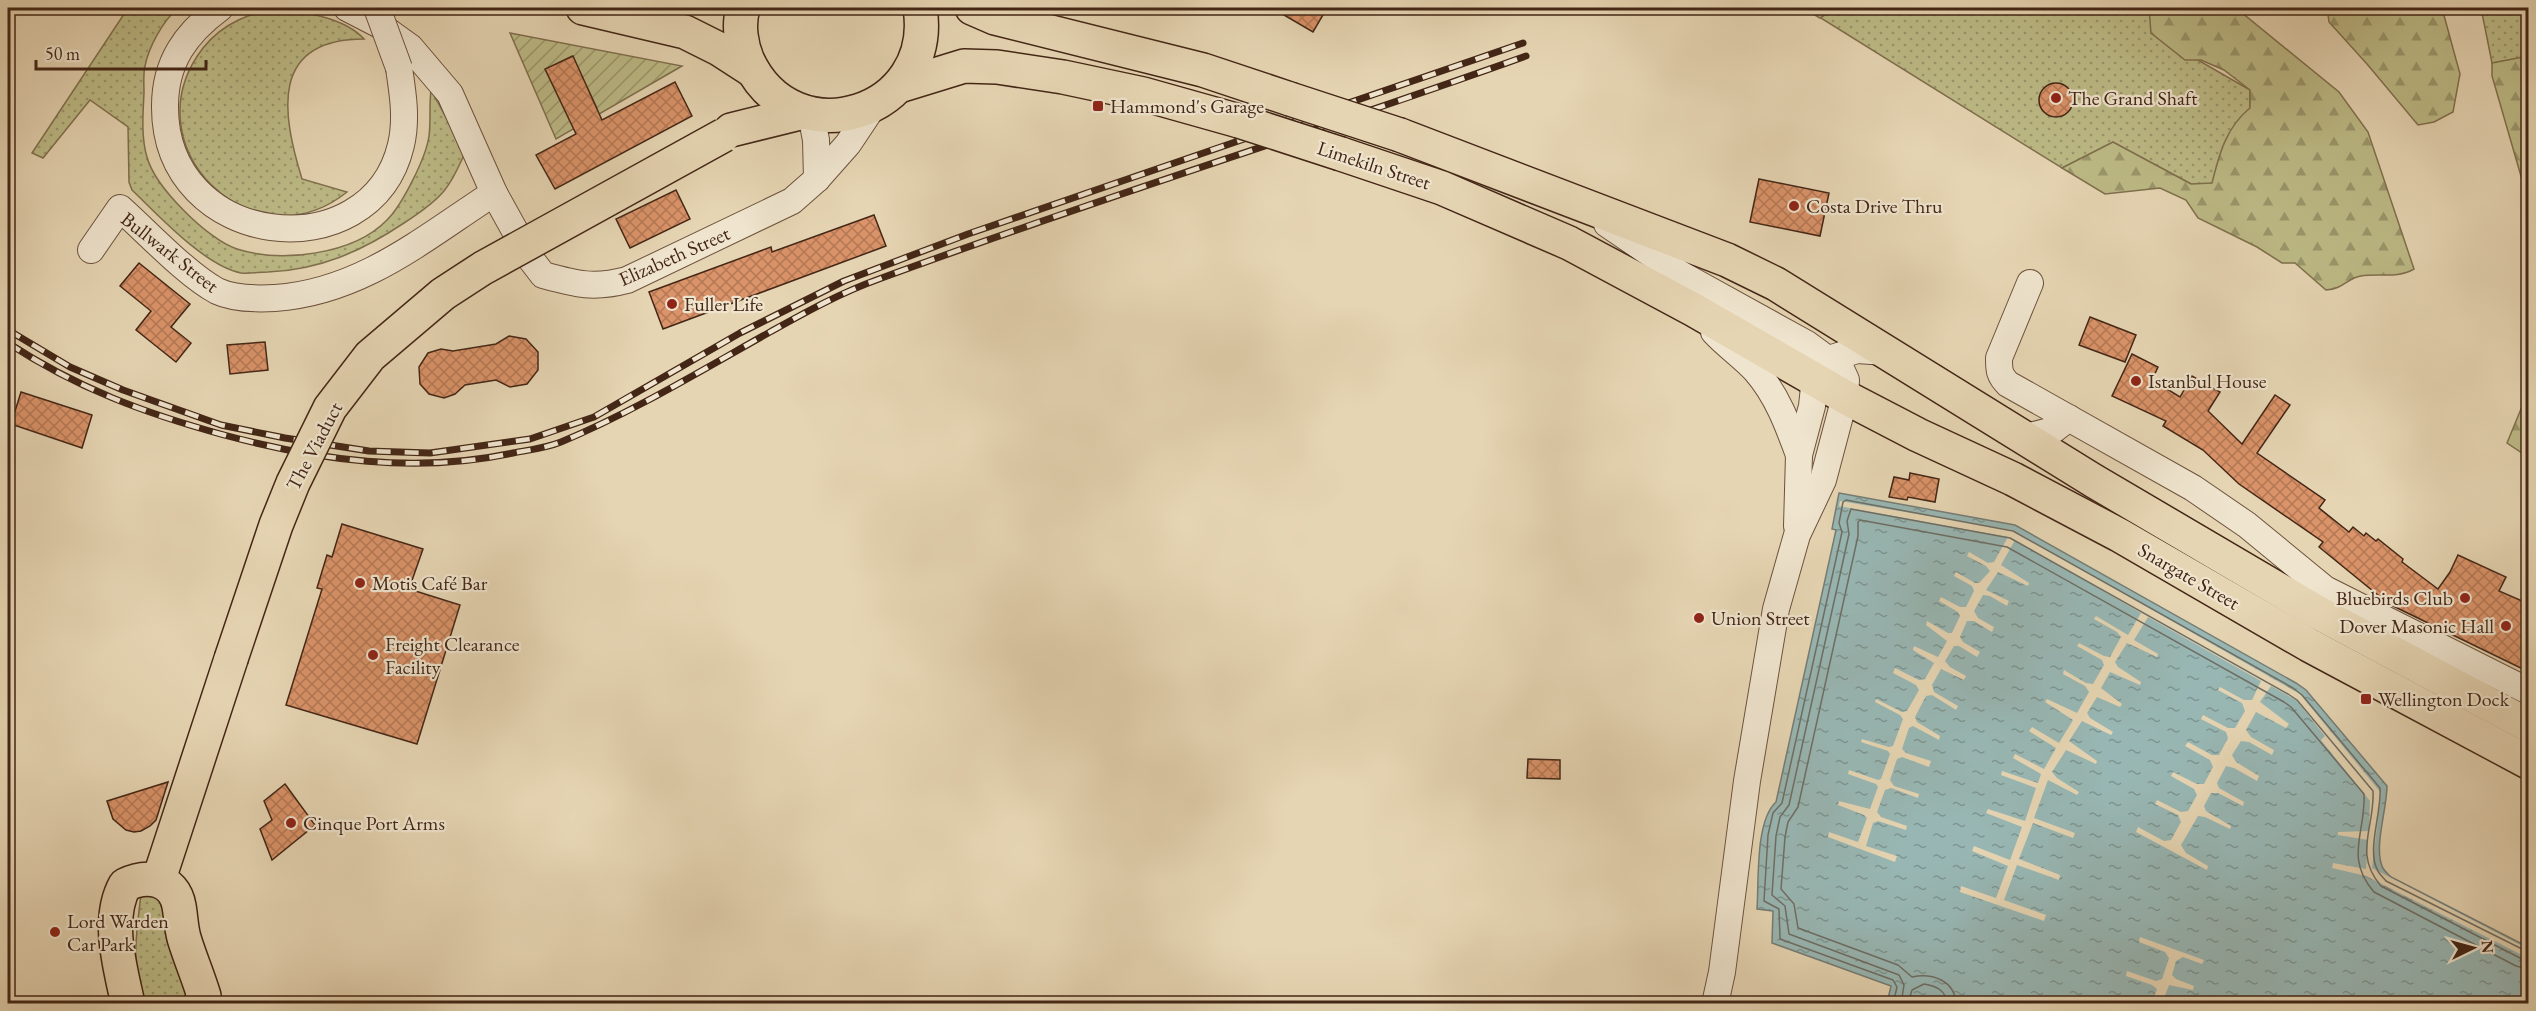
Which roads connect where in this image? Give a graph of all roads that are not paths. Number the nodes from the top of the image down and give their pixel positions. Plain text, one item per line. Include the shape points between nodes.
1 (220, 8) edge
2 (347, 8) edge
3 (377, 8) edge
4 (583, 8) edge
5 (743, 8) edge
6 (920, 8) edge
7 (972, 8) edge
8 (757, 77) junction
9 (886, 96) junction
10 (807, 113) junction
11 (728, 132) junction
12 (817, 178) junction
13 (494, 193) junction
14 (1575, 202) junction
15 (91, 250) dead end
16 (2030, 283) dead end
17 (1694, 310) junction
18 (1886, 352) junction
19 (1822, 369) junction
20 (1845, 397) junction
21 (2069, 418) junction
22 (2023, 438) junction
23 (1799, 455) junction
24 (1797, 535) junction
25 (2320, 600) junction
26 (2529, 691) edge
27 (2529, 725) edge
28 (2529, 762) edge
29 (159, 879) junction
30 (204, 1001) edge
31 (128, 1004) edge
32 (1715, 1004) edge

1 - 3 street, bridge via 189,34 175,54 167,75 167,139 173,159 197,192 214,206 256,225 279,229 333,220 359,208 393,167 404,119 399,68
2 - 13 street, Elizabeth Street via 410,46 450,94
4 - 8 highway via 685,32 718,49
5 - 8 highway via 741,33
6 - 9 highway via 922,26 916,58
7 - 14 highway, Limekiln Street, bridge via 995,18 1203,70 1400,135
8 - 10 highway via 772,95
8 - 11 highway, The Viaduct via 757,100
9 - 10 highway, Limekiln Street via 854,113
9 - 12 street, Elizabeth Street
9 - 17 highway, Limekiln Street, bridge via 964,66 1063,77 1143,94 1442,188 1526,223
10 - 11 highway, The Viaduct
10 - 12 street via 816,140
11 - 29 highway, The Viaduct, bridge via 443,294 370,356 330,408 276,525
12 - 13 street, Elizabeth Street via 792,201 627,280 605,286 543,275
13 - 15 street, Bullwark Street via 392,261 320,292 290,297 238,297 218,291 120,208
14 - 18 highway, Limekiln Street via 1727,260 1776,284
14 - 19 street via 1682,275 1808,344
16 - 21 street, Snargate Street via 1998,369 2008,384
17 - 19 highway, Limekiln Street
17 - 23 street via 1766,383 1785,417
18 - 19 street via 1857,350
18 - 22 highway, Snargate Street
19 - 20 highway, Snargate Street
19 - 23 street
20 - 24 street via 1823,480
20 - 28 highway, Snargate Street via 2113,532 2308,645
21 - 22 street via 2053,430
21 - 25 street, Snargate Street via 2193,488 2247,525
22 - 25 highway, Snargate Street
23 - 24 street
24 - 32 street via 1776,609 1763,678
25 - 26 street, Snargate Street
25 - 27 highway, Snargate Street
29 - 30 highway via 170,888 178,904 180,924
29 - 31 highway via 136,879 125,885 117,899 116,928

